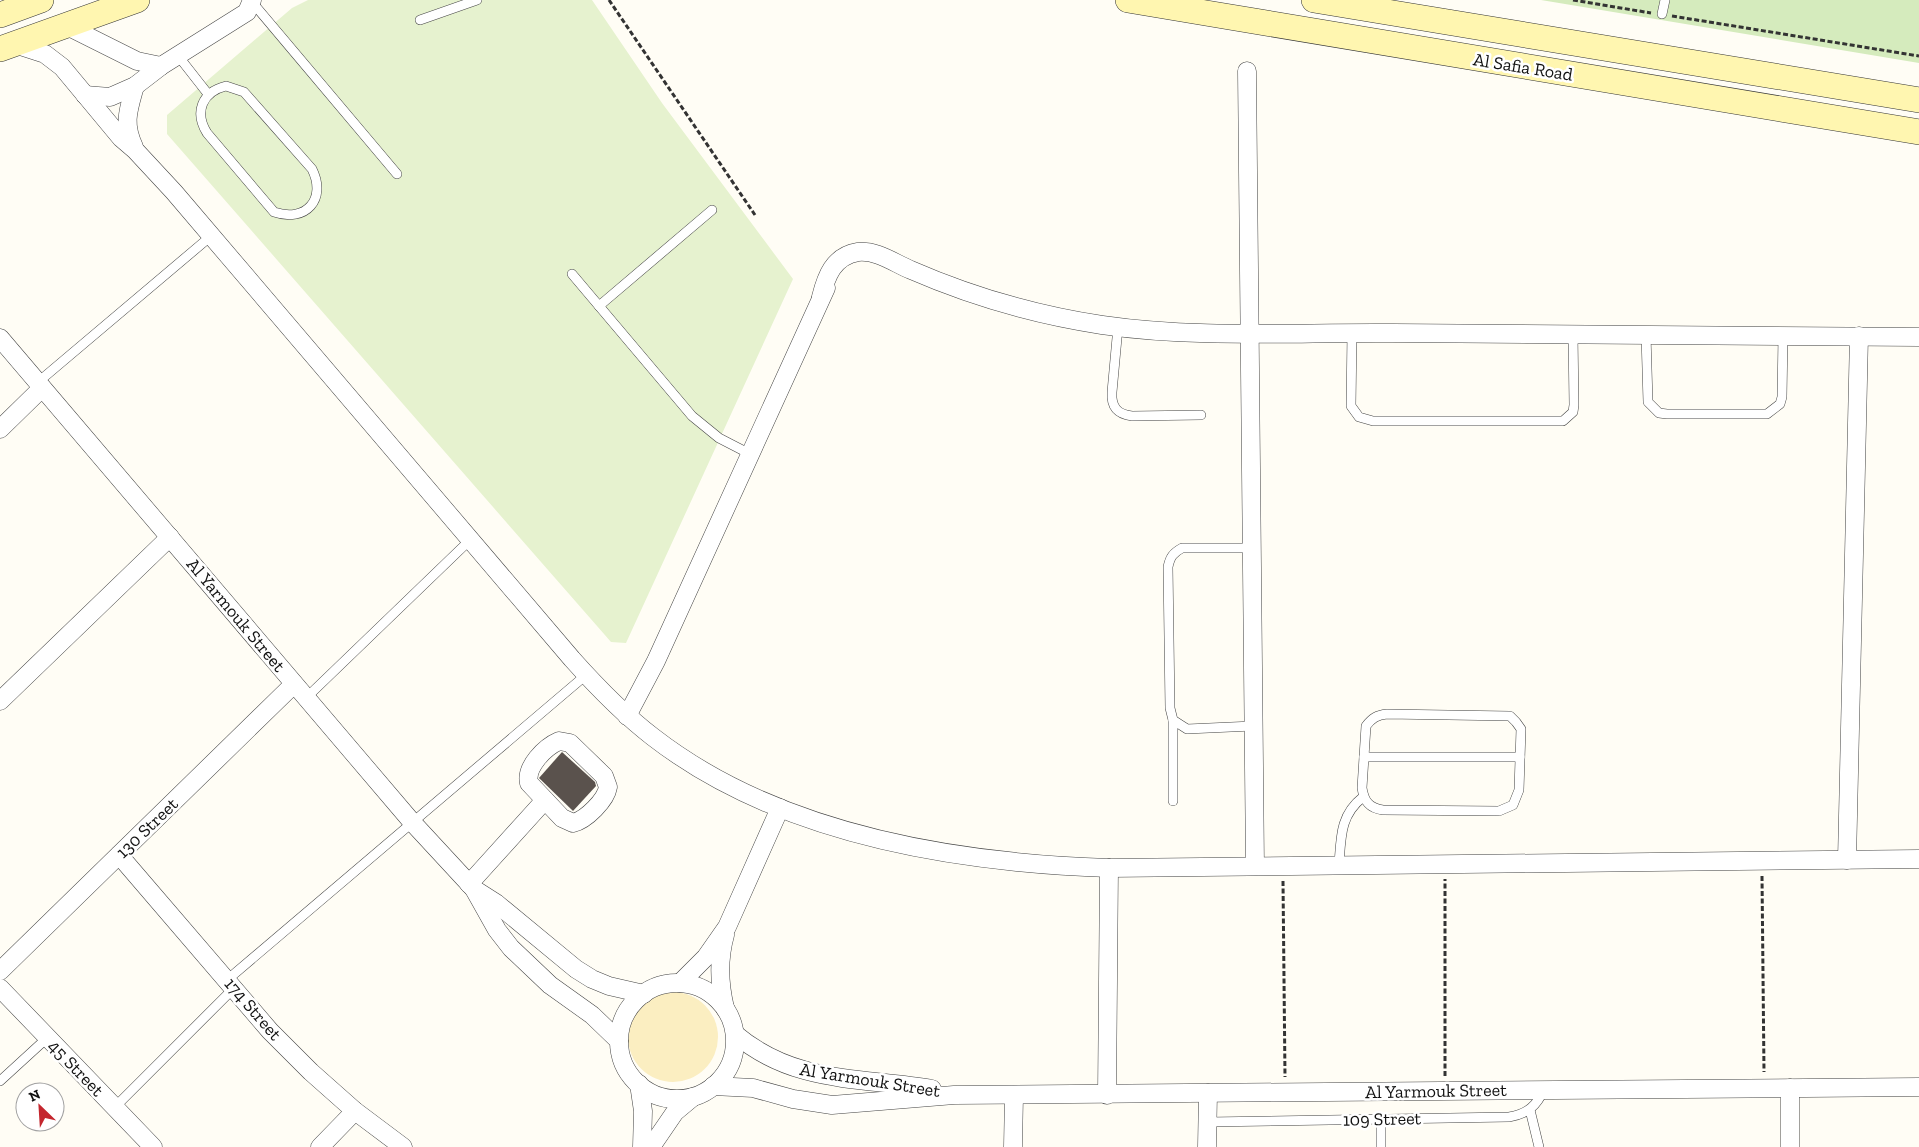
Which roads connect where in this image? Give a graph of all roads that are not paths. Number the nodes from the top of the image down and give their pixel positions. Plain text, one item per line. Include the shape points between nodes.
1 (41, 0) edge
2 (137, 0) edge
3 (477, 0) edge
4 (1128, 0) edge
5 (1314, 0) edge
6 (1665, 0) edge
7 (252, 1) edge
8 (1662, 14) road end
9 (0, 15) edge
10 (420, 20) dead end
11 (67, 26) junction
12 (7, 47) edge
13 (179, 57) junction
14 (161, 66) junction
15 (1248, 71) dead end
16 (135, 86) junction
17 (208, 94) junction
18 (85, 96) junction
19 (1919, 100) edge
20 (1919, 132) edge
21 (135, 150) junction
22 (397, 174) dead end
23 (712, 210) dead end
24 (211, 236) junction
25 (572, 274) dead end
26 (599, 306) junction
27 (1118, 327) junction
28 (1251, 333) junction
29 (1352, 333) junction
30 (1573, 335) junction
31 (1646, 335) junction
32 (1783, 336) junction
33 (1859, 336) junction
34 (1919, 336) edge
35 (0, 338) edge
36 (40, 385) junction
37 (1201, 415) dead end
38 (0, 429) edge
39 (750, 454) junction
40 (170, 537) junction
41 (470, 540) junction
42 (1252, 548) junction
43 (586, 675) junction
44 (294, 684) junction
45 (306, 698) junction
46 (0, 701) edge
47 (627, 716) junction
48 (1173, 720) junction
49 (1253, 726) junction
50 (1364, 757) junction
51 (1520, 757) junction
52 (1363, 797) junction
53 (545, 800) junction
54 (1173, 801) dead end
55 (780, 808) junction
56 (412, 822) junction
57 (119, 855) junction
58 (1919, 859) edge
59 (1847, 860) junction
60 (1339, 865) junction
61 (1256, 866) junction
62 (1109, 868) junction
63 (471, 886) junction
64 (727, 927) junction
65 (0, 971) edge
66 (680, 983) junction
67 (231, 984) junction
68 (0, 988) edge
69 (644, 994) junction
70 (726, 1008) junction
71 (735, 1034) junction
72 (47, 1038) junction
73 (619, 1041) junction
74 (0, 1081) edge
75 (639, 1084) junction
76 (712, 1086) junction
77 (1919, 1087) edge
78 (1790, 1088) junction
79 (1544, 1090) junction
80 (1208, 1093) junction
81 (954, 1094) junction
82 (1014, 1095) junction
83 (1107, 1095) junction
84 (693, 1097) junction
85 (114, 1108) junction
86 (1530, 1110) junction
87 (355, 1111) junction
88 (1381, 1119) junction
89 (1208, 1122) junction
90 (153, 1147) edge
91 (320, 1147) edge
92 (403, 1147) edge
93 (642, 1147) edge
94 (651, 1147) edge
95 (1013, 1147) edge
96 (1207, 1147) edge
97 (1381, 1147) edge
98 (1539, 1147) edge
99 (1790, 1147) edge

1 - 9 main road
2 - 11 main road
3 - 10 lane
4 - 20 main road, Al Safia Road
5 - 19 main road, Al Safia Road
6 - 8 lane
7 - 13 street via 247,12
7 - 22 lane
11 - 12 main road
11 - 14 street via 137,61
12 - 18 street via 45,54
13 - 14 street
13 - 17 lane
14 - 16 street
15 - 28 street
16 - 18 street via 110,97
16 - 21 street via 127,128
17 - 17 lane via 202,102 201,124 266,204 285,216 307,210 318,191 312,170 244,92 226,86
18 - 21 street
21 - 24 street
23 - 26 lane
24 - 36 lane
24 - 41 street
25 - 26 lane
26 - 39 lane via 692,416 719,438
27 - 28 street
27 - 37 lane via 1111,401 1115,409 1123,415 1132,416
27 - 39 street via 1072,320 982,298 876,254 860,252 841,258 828,274 821,297
28 - 29 street
28 - 42 street
29 - 30 street
29 - 30 lane via 1351,406 1366,420 1382,421 1563,421 1573,412 1574,405
30 - 31 street
31 - 32 street
31 - 32 lane via 1648,402 1659,413 1686,414 1759,414 1774,410 1782,397
32 - 33 street
33 - 34 street
33 - 59 street
35 - 36 street, Al Yarmouk Street
36 - 38 street
36 - 40 street, Al Yarmouk Street
39 - 47 street via 656,661
40 - 44 street, Al Yarmouk Street
40 - 46 street
41 - 43 street
41 - 45 lane
42 - 48 lane via 1182,548 1170,559 1170,698
42 - 49 street
43 - 47 street
43 - 56 lane
44 - 45 street, Al Yarmouk Street
44 - 57 street, 130 Street
45 - 56 street, Al Yarmouk Street
47 - 55 street via 655,739 716,778
48 - 49 lane via 1187,728
48 - 54 lane
49 - 61 street
50 - 51 lane
50 - 51 lane via 1366,726 1379,715 1387,714 1510,716 1521,730
50 - 52 lane
51 - 52 lane via 1518,798 1507,809 1383,810 1374,809
52 - 60 lane via 1344,819
53 - 53 street via 529,783 528,770 559,741 570,743 607,781 607,792 579,821 567,822
53 - 63 street
55 - 62 street via 887,842 941,853 996,861
55 - 64 street
56 - 63 street, Al Yarmouk Street
56 - 67 lane
57 - 65 street, 130 Street
57 - 67 street, 174 Street
58 - 59 street
59 - 60 street
60 - 61 street
61 - 62 street
62 - 83 street
63 - 69 street, Al Yarmouk Street via 506,910 584,974 609,986
63 - 73 street, Al Yarmouk Street via 511,948
64 - 66 street via 706,957
64 - 70 street via 720,968
66 - 69 street via 655,987
66 - 70 street via 706,990
67 - 85 lane
67 - 87 street, 174 Street via 270,1031
68 - 72 street, 45 Street
69 - 73 street via 626,1014
70 - 71 street
71 - 76 street via 733,1058 728,1069
71 - 81 street, Al Yarmouk Street via 751,1048 792,1068 831,1077 909,1085
72 - 74 lane
72 - 85 street, 45 Street
73 - 75 street via 628,1072
75 - 84 street via 664,1097
75 - 93 street
76 - 81 street, Al Yarmouk Street via 753,1088 832,1105
76 - 84 street
77 - 78 street, Al Yarmouk Street
78 - 79 street, Al Yarmouk Street
78 - 99 street
79 - 80 street, Al Yarmouk Street
79 - 86 lane
80 - 83 street, Al Yarmouk Street
80 - 89 street
81 - 82 street, Al Yarmouk Street
82 - 83 street, Al Yarmouk Street
82 - 95 street
84 - 94 street via 675,1112
85 - 90 street, 45 Street
86 - 88 lane, 109 Street via 1509,1117
86 - 98 lane
87 - 91 street
87 - 92 street, 174 Street
88 - 89 lane, 109 Street
88 - 97 lane
89 - 96 street

